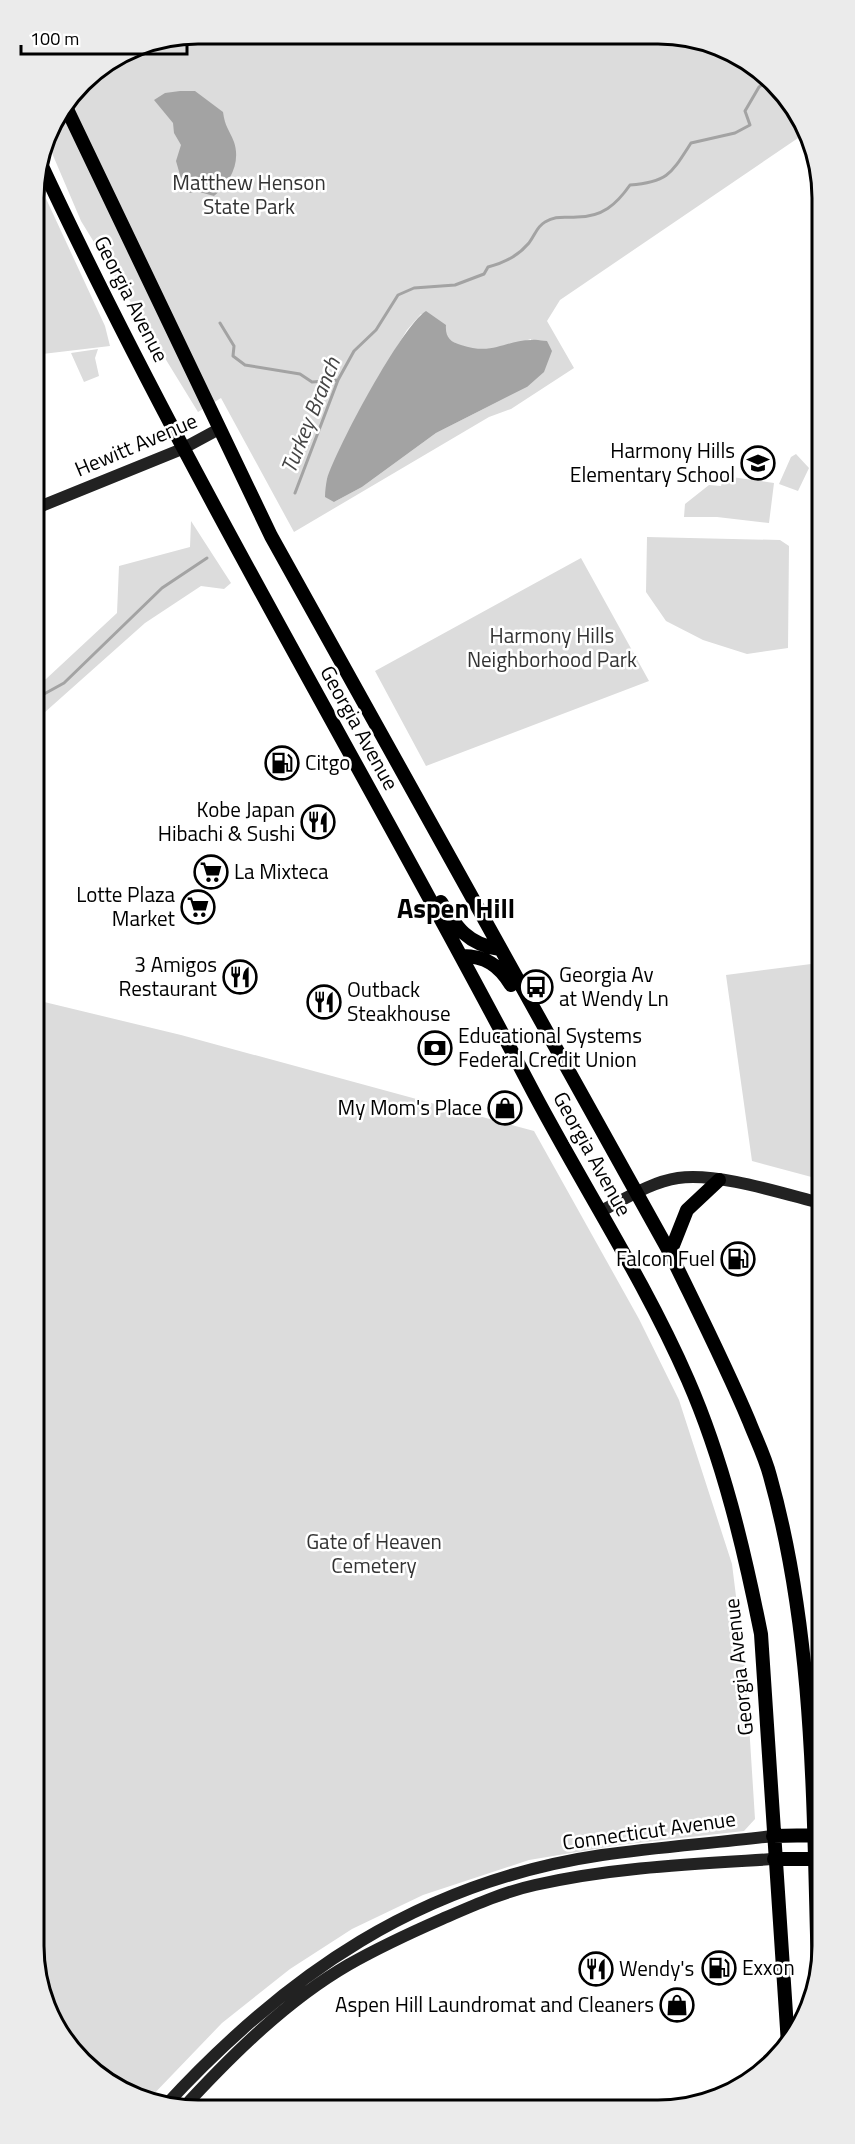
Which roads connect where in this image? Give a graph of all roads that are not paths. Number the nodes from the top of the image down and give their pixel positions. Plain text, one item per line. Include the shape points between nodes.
1 (69, 113) edge
2 (46, 174) edge
3 (219, 429) junction
4 (182, 449) junction
5 (44, 505) edge
6 (402, 852) junction
7 (500, 949) junction
8 (462, 956) junction
9 (546, 1031) junction
10 (718, 1180) junction
11 (638, 1193) junction
12 (811, 1201) edge
13 (601, 1211) junction
14 (670, 1253) junction
15 (811, 1748) edge
16 (811, 1835) edge
17 (773, 1836) junction
18 (774, 1859) junction
19 (811, 1859) edge
20 (787, 2030) edge
21 (172, 2098) edge
22 (191, 2100) edge

1 - 3 main road, Georgia Avenue
2 - 4 main road, Georgia Avenue
3 - 4 main road, Hewitt Avenue
3 - 7 main road, Georgia Avenue via 271,536
4 - 5 main road, Hewitt Avenue
4 - 6 main road, Georgia Avenue
6 - 7 main road via 415,858 464,936
6 - 8 main road, Georgia Avenue
7 - 9 main road, Georgia Avenue
8 - 9 main road via 475,956 496,966 533,1023
8 - 13 main road, Georgia Avenue
9 - 11 main road, Georgia Avenue
10 - 11 main road via 700,1176 677,1178
10 - 12 main road
10 - 14 main road via 687,1210
11 - 13 main road
11 - 14 main road, Georgia Avenue
13 - 17 main road, Georgia Avenue via 687,1379 711,1440 749,1575 761,1634
14 - 15 main road, Georgia Avenue via 727,1368 770,1474 804,1657
16 - 17 main road, Connecticut Avenue
17 - 18 main road, Georgia Avenue
17 - 21 main road, Connecticut Avenue via 567,1862 465,1890 415,1911 325,1962 211,2057
18 - 19 main road, Connecticut Avenue
18 - 20 main road, Georgia Avenue
18 - 22 main road, Connecticut Avenue via 638,1868 533,1885 485,1900 406,1935 332,1976 248,2042

